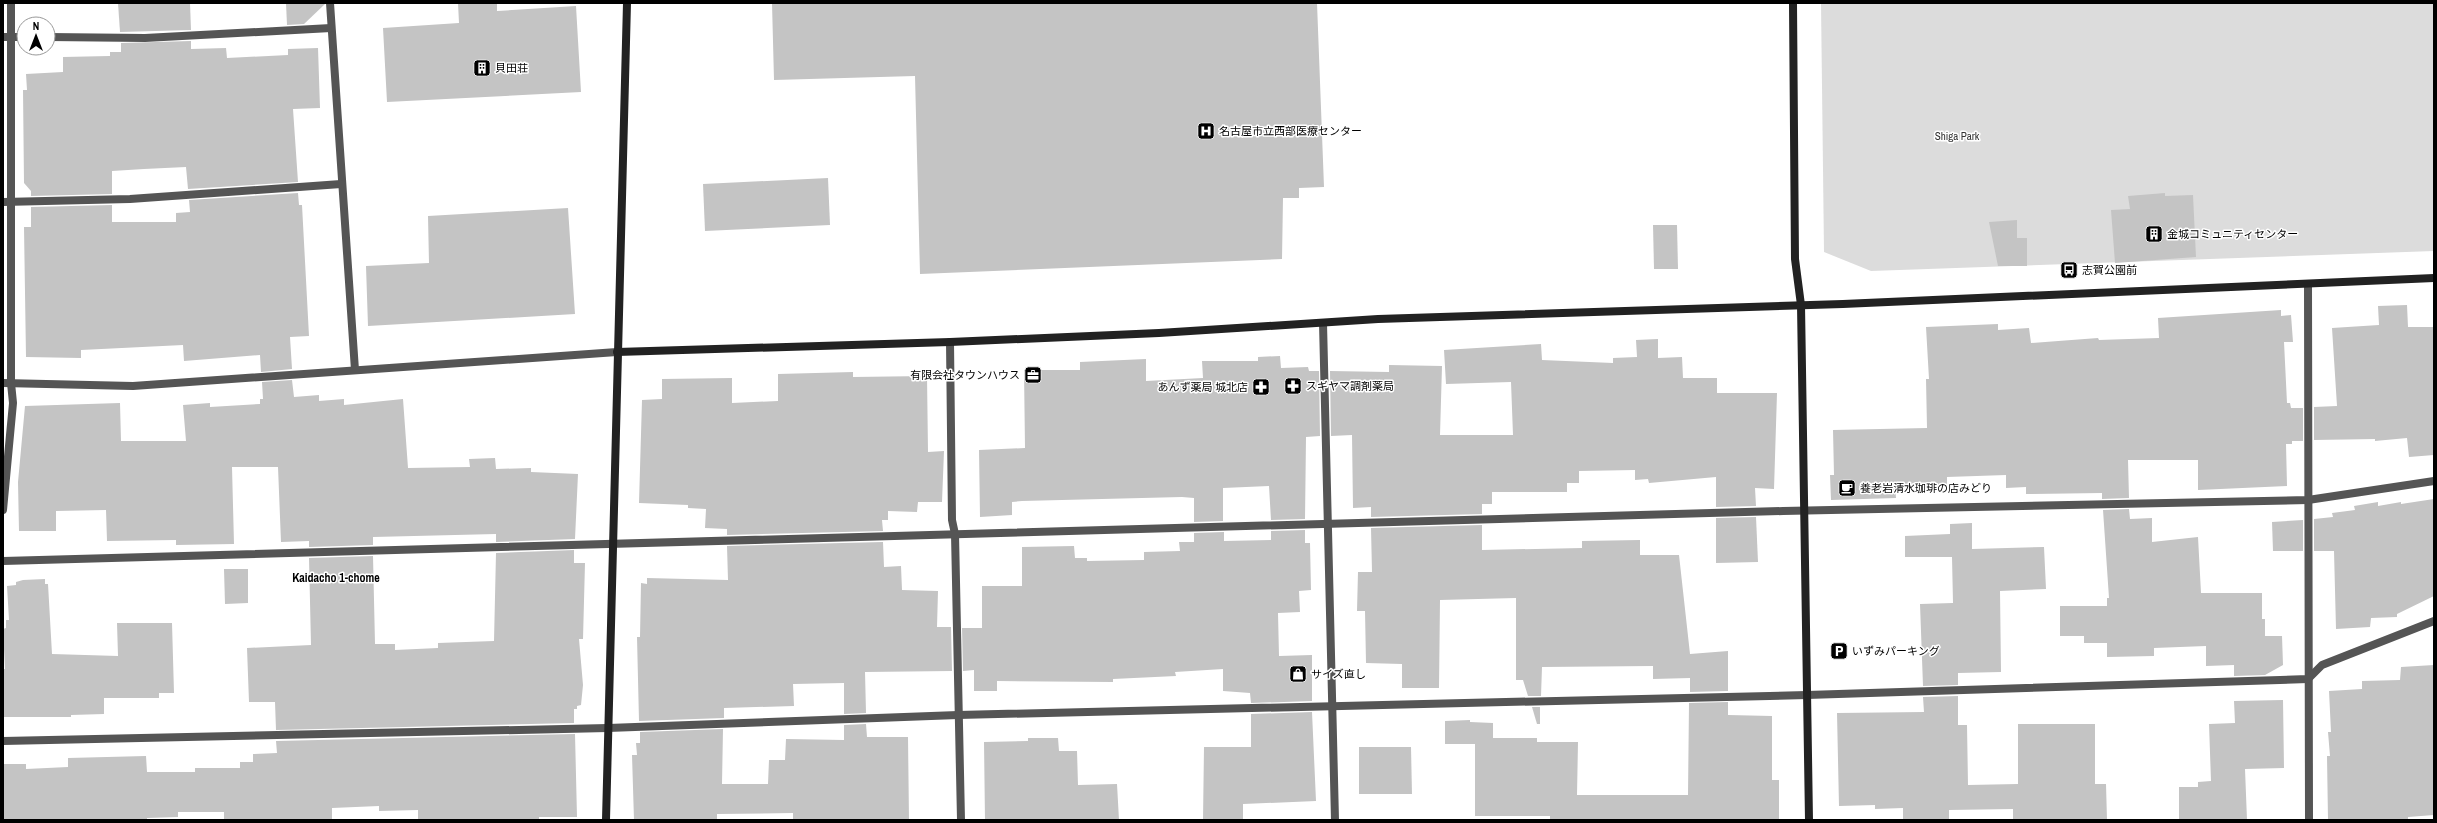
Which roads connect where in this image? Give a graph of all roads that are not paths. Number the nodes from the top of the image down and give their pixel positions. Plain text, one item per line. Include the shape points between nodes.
1 (11, 3) edge
2 (330, 3) edge
3 (627, 3) edge
4 (1793, 3) edge
5 (331, 28) junction
6 (7, 37) edge
7 (56, 37) edge
8 (341, 184) junction
9 (7, 202) edge
10 (2434, 278) edge
11 (2308, 285) junction
12 (1801, 305) junction
13 (1323, 323) junction
14 (950, 342) junction
15 (617, 352) junction
16 (355, 370) junction
17 (7, 383) edge
18 (2434, 481) edge
19 (2308, 500) junction
20 (3, 510) edge
21 (1803, 512) junction
22 (1328, 526) junction
23 (955, 534) junction
24 (613, 545) junction
25 (3, 562) edge
26 (2434, 621) edge
27 (2308, 679) junction
28 (1807, 695) junction
29 (1332, 706) junction
30 (958, 716) junction
31 (608, 728) junction
32 (3, 741) edge
33 (606, 820) edge
34 (961, 820) edge
35 (1335, 820) edge
36 (1809, 820) edge
37 (2309, 820) edge

1 - 6 street
2 - 5 street
3 - 15 street
4 - 12 street via 1795,259
5 - 7 street via 144,38
5 - 8 street
6 - 9 street
8 - 9 street via 130,199
8 - 16 street
9 - 17 street
10 - 11 street
11 - 12 street
11 - 19 street
12 - 13 street via 1393,318
12 - 21 street
13 - 14 street
13 - 22 street
14 - 15 street
14 - 23 street via 952,520
15 - 16 street
15 - 24 street
16 - 17 street via 133,386
17 - 20 street via 13,403
18 - 19 street
19 - 21 street
19 - 27 street
21 - 22 street
21 - 28 street
22 - 23 street
22 - 29 street
23 - 24 street
23 - 30 street
24 - 25 street
24 - 31 street
26 - 27 street via 2322,665
27 - 28 street
27 - 37 street
28 - 29 street
28 - 36 street
29 - 30 street
29 - 35 street
30 - 31 street
30 - 34 street
31 - 32 street
31 - 33 street

